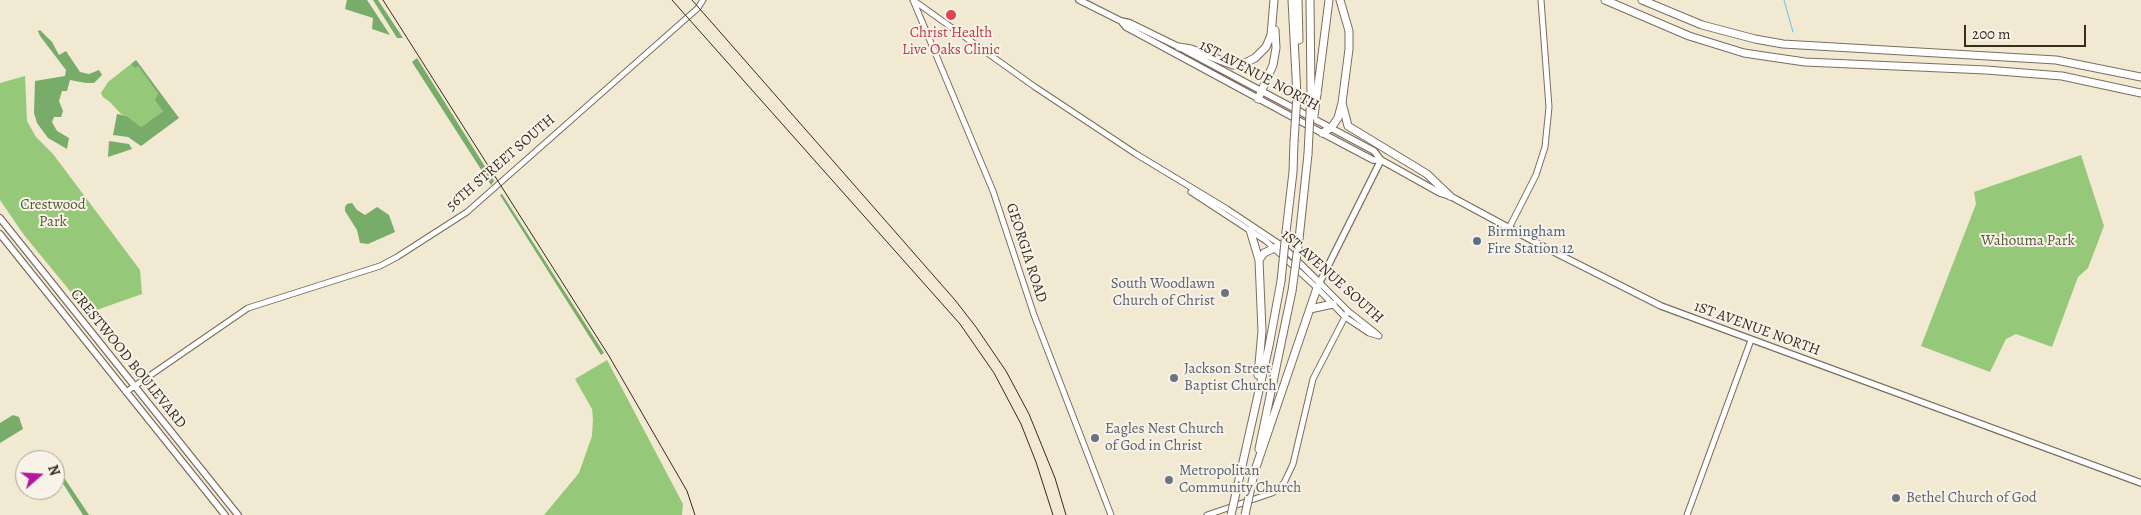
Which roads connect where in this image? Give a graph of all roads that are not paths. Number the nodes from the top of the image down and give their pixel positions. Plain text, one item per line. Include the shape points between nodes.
1 (703, 0) edge
2 (913, 0) edge
3 (1079, 0) edge
4 (1274, 0) edge
5 (1292, 0) edge
6 (1298, 0) edge
7 (1310, 0) edge
8 (1328, 0) edge
9 (1340, 0) edge
10 (1541, 0) edge
11 (1605, 0) edge
12 (1642, 0) edge
13 (1273, 17) junction
14 (1121, 21) junction
15 (1179, 47) junction
16 (1297, 77) junction
17 (2141, 77) edge
18 (1262, 91) junction
19 (1314, 93) junction
20 (2141, 93) edge
21 (1258, 99) junction
22 (1342, 103) junction
23 (1331, 128) junction
24 (1322, 133) junction
25 (1381, 160) junction
26 (1186, 186) junction
27 (1450, 196) junction
28 (0, 218) edge
29 (1509, 228) junction
30 (1250, 230) junction
31 (0, 234) edge
32 (1277, 246) junction
33 (1258, 260) junction
34 (1318, 285) junction
35 (1333, 304) junction
36 (1310, 309) junction
37 (1347, 314) junction
38 (1751, 340) junction
39 (134, 386) junction
40 (126, 392) junction
41 (1255, 410) junction
42 (1253, 476) junction
43 (2141, 483) edge
44 (225, 515) edge
45 (238, 515) edge
46 (1112, 515) edge
47 (1207, 515) edge
48 (1231, 515) edge
49 (1245, 515) edge
50 (1687, 515) edge

1 - 39 street, 56TH STREET SOUTH via 688,17 467,212 380,266 248,308
2 - 26 street, 1ST AVENUE SOUTH via 1036,87
2 - 46 street, GEORGIA ROAD via 993,190 1055,374
3 - 14 main road, 1ST AVENUE NORTH
4 - 13 highway
5 - 16 highway
6 - 16 highway
7 - 19 highway
8 - 19 highway
9 - 22 highway via 1349,31
10 - 29 street via 1549,107 1545,147 1528,192
11 - 20 highway via 1689,36 1744,53 1804,62 2062,76
12 - 17 highway via 1733,34 1783,44 2056,60
13 - 15 highway via 1266,47 1243,64 1233,65
13 - 18 highway via 1276,48
14 - 15 main road, 1ST AVENUE NORTH
14 - 21 main road, 1ST AVENUE NORTH via 1126,27
15 - 18 main road, 1ST AVENUE NORTH
16 - 41 highway, bridge via 1281,281
18 - 21 highway
18 - 23 main road, 1ST AVENUE NORTH
19 - 42 highway, bridge via 1292,291
21 - 24 main road, 1ST AVENUE NORTH
22 - 23 highway
22 - 27 highway via 1348,126 1427,174
23 - 24 highway
23 - 25 main road, 1ST AVENUE NORTH via 1374,151
24 - 25 main road, 1ST AVENUE NORTH via 1373,160
25 - 27 main road, 1ST AVENUE NORTH
25 - 34 main road
26 - 30 street, 1ST AVENUE SOUTH
26 - 32 street, 1ST AVENUE SOUTH via 1227,209
27 - 29 main road, 1ST AVENUE NORTH
28 - 39 main road, CRESTWOOD BOULEVARD
29 - 38 main road, 1ST AVENUE NORTH via 1660,306
30 - 32 street, 1ST AVENUE SOUTH
30 - 33 highway
31 - 40 main road, CRESTWOOD BOULEVARD
32 - 33 highway
32 - 34 main road, 1ST AVENUE SOUTH
33 - 41 highway via 1262,331
34 - 35 street, 1ST AVENUE SOUTH
34 - 36 highway
34 - 37 street, 1ST AVENUE SOUTH
35 - 36 highway
35 - 37 street, 1ST AVENUE SOUTH
36 - 42 highway
37 - 37 street, 1ST AVENUE SOUTH via 1369,333 1379,336
37 - 47 street via 1313,379 1293,464 1284,483 1272,493
38 - 43 main road, 1ST AVENUE NORTH
38 - 50 street
39 - 40 street, 56TH STREET SOUTH
39 - 45 main road, CRESTWOOD BOULEVARD
40 - 44 main road, CRESTWOOD BOULEVARD
41 - 48 highway, bridge
42 - 49 highway, bridge

